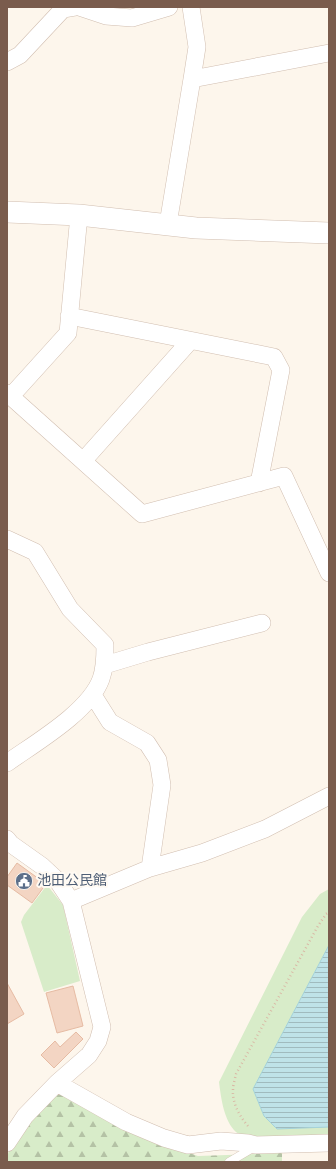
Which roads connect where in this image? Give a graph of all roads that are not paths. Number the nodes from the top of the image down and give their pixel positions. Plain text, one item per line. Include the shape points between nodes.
1 (75, 7) edge
2 (79, 7) edge
3 (169, 7) edge
4 (191, 7) edge
5 (329, 52) edge
6 (7, 62) edge
7 (192, 79) junction
8 (7, 212) edge
9 (79, 215) junction
10 (168, 224) junction
11 (329, 233) edge
12 (70, 316) junction
13 (190, 340) junction
14 (9, 394) edge
15 (83, 461) junction
16 (260, 483) junction
17 (7, 539) edge
18 (328, 567) edge
19 (262, 623) dead end
20 (105, 665) junction
21 (93, 695) junction
22 (7, 763) edge
23 (329, 796) edge
24 (7, 839) edge
25 (150, 868) junction
26 (71, 901) junction
27 (58, 1083) junction
28 (7, 1143) edge
29 (329, 1143) edge
30 (256, 1145) junction
31 (229, 1162) edge

1 - 6 street via 63,10 20,55
2 - 3 street via 106,16 132,18
4 - 7 street via 197,47
5 - 7 street
7 - 10 street
8 - 9 street
9 - 10 street
9 - 12 street
10 - 11 street via 196,228
12 - 13 street
12 - 14 street via 68,333
13 - 15 street
13 - 16 street via 274,357 281,370
14 - 15 street
15 - 16 street via 142,514
16 - 18 street via 284,476
17 - 20 street via 36,552 70,609 105,646
19 - 20 street
20 - 21 street
21 - 22 street via 57,728
21 - 25 street via 110,722 147,742 158,760 162,785
23 - 25 street via 265,829 202,853
24 - 26 street via 57,880
25 - 26 street
26 - 27 street via 102,1027 98,1041 89,1055
27 - 28 street via 25,1116
27 - 30 street via 126,1122 164,1138 188,1145 221,1141
29 - 30 street
30 - 31 lane

